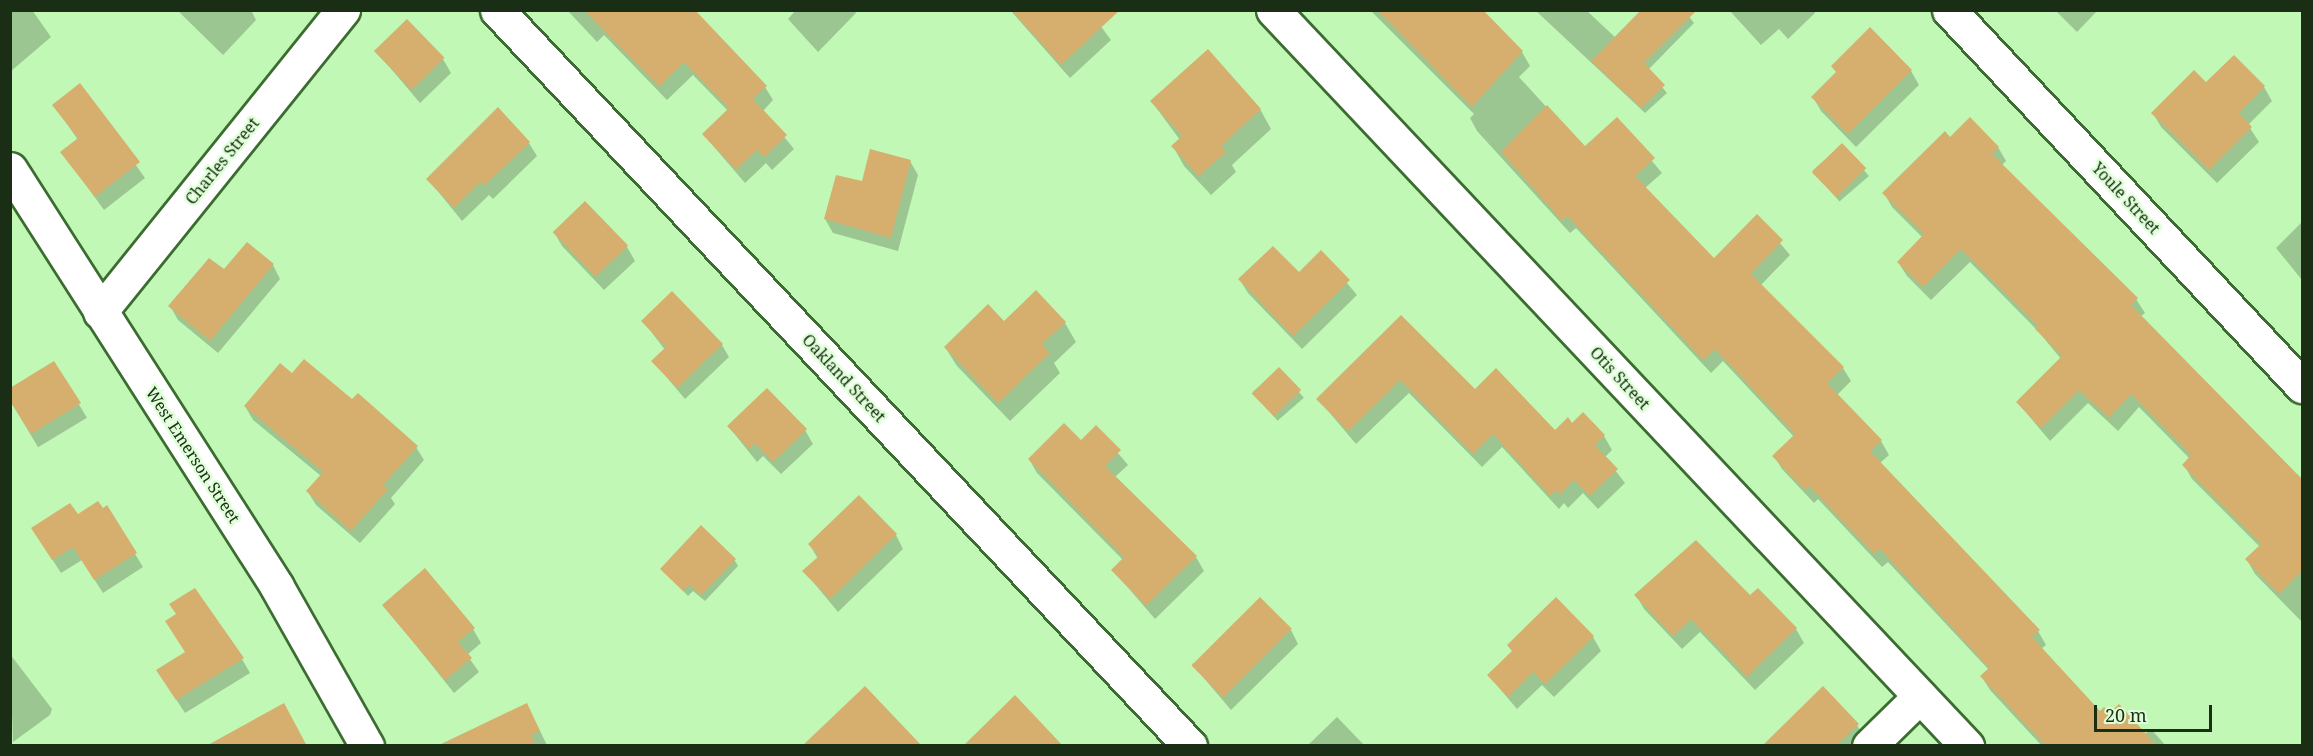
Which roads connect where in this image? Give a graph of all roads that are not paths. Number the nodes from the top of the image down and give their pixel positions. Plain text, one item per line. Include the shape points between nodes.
1 (344, 10) edge
2 (497, 10) edge
3 (1272, 10) edge
4 (1949, 10) edge
5 (10, 170) edge
6 (100, 312) junction
7 (2302, 386) edge
8 (1920, 696) junction
9 (367, 746) edge
10 (1190, 746) edge
11 (1869, 746) edge
12 (1967, 746) edge

1 - 6 street, Charles Street
2 - 10 street, Oakland Street
3 - 8 street, Otis Street
4 - 7 street, Youle Street
5 - 6 street, West Emerson Street
6 - 9 street, West Emerson Street via 305,633
8 - 11 street
8 - 12 street, Otis Street

